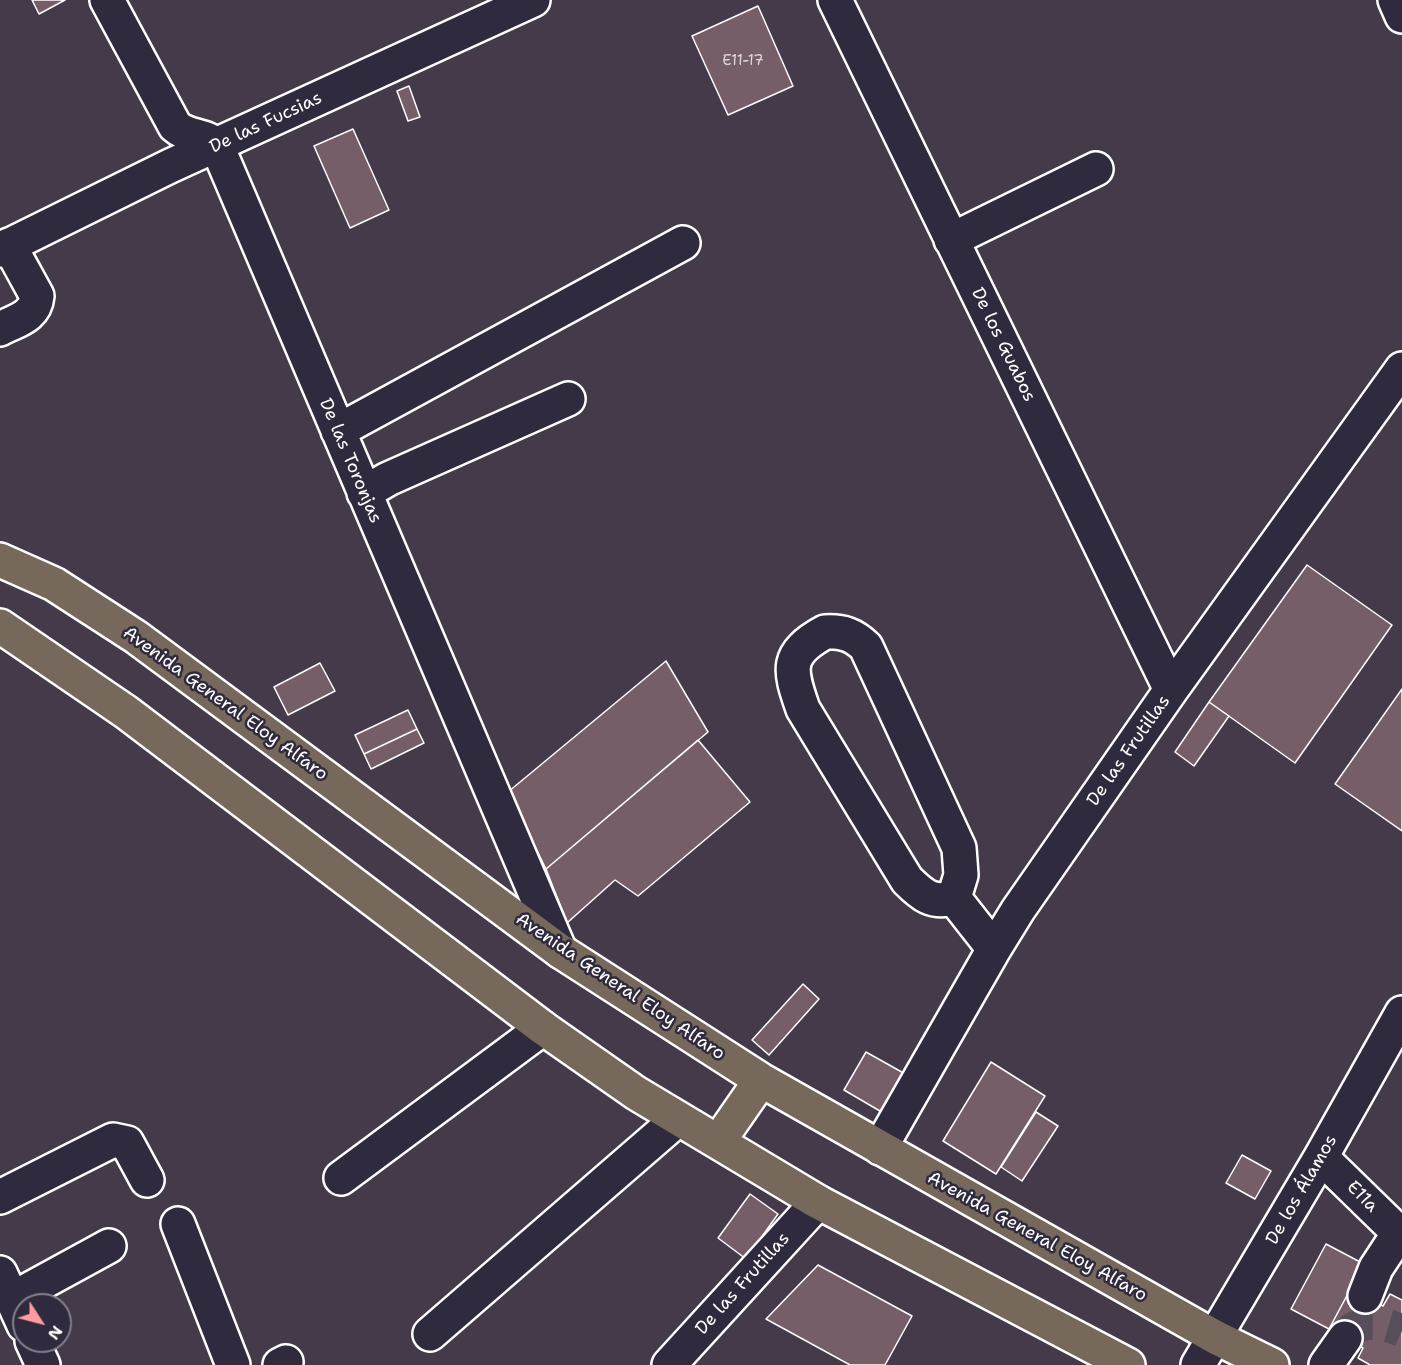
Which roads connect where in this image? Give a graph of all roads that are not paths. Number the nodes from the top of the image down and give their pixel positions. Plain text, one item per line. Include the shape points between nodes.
1 (107, 0) edge
2 (533, 0) edge
3 (835, 0) edge
4 (1395, 0) edge
5 (1402, 16) edge
6 (217, 146) junction
7 (1096, 169) dead end
8 (951, 240) junction
9 (683, 243) dead end
10 (5, 247) edge
11 (0, 329) edge
12 (1402, 369) edge
13 (568, 399) dead end
14 (338, 431) junction
15 (364, 493) junction
16 (0, 560) edge
17 (0, 626) edge
18 (1170, 690) junction
19 (954, 898) junction
20 (994, 949) junction
21 (560, 951) junction
22 (1402, 1013) edge
23 (543, 1028) junction
24 (761, 1080) junction
25 (678, 1119) junction
26 (718, 1142) junction
27 (880, 1148) junction
28 (1321, 1157) junction
29 (341, 1179) dead end
30 (147, 1180) dead end
31 (0, 1197) edge
32 (818, 1202) junction
33 (178, 1224) dead end
34 (1400, 1235) edge
35 (109, 1246) dead end
36 (23, 1293) edge
37 (1365, 1296) dead end
38 (430, 1334) dead end
39 (1215, 1337) junction
40 (1345, 1338) tunnel mouth
41 (233, 1365) edge
42 (669, 1365) edge
43 (1128, 1365) edge
44 (1198, 1365) edge
45 (1272, 1365) edge
46 (1326, 1365) edge

1 - 6 street via 175,126 182,133
2 - 6 street, De las Fucsias
3 - 8 street, De los Guabos
4 - 5 street
6 - 10 street, De las Fucsias
6 - 14 street, De las Toronjas
7 - 8 street
8 - 18 street, De los Guabos
9 - 14 street
10 - 11 street via 37,296 31,313
12 - 18 street, De las Frutillas
13 - 15 street
14 - 15 street, De las Toronjas
15 - 21 street, De las Toronjas
16 - 21 main road, Avenida General Eloy Alfaro via 54,584 136,637
17 - 23 main road via 126,712
18 - 20 street, De las Frutillas
19 - 19 street via 961,875 959,848 866,647 847,633 825,632 804,646 793,666 803,709 907,880 932,899
19 - 20 street
20 - 27 street, De las Frutillas
21 - 24 main road, Avenida General Eloy Alfaro
22 - 28 street, De los Álamos
23 - 25 main road
23 - 29 street
24 - 26 main road
24 - 27 main road, Avenida General Eloy Alfaro
25 - 26 main road
25 - 38 street
26 - 32 main road
27 - 39 main road, Avenida General Eloy Alfaro
28 - 34 street, E11a
28 - 39 street, De los Álamos
30 - 31 street via 127,1143 113,1140
32 - 42 street, De las Frutillas
32 - 43 main road
33 - 41 street
34 - 37 street via 1376,1268
35 - 36 street
39 - 44 street, De los Álamos
39 - 45 main road, Avenida General Eloy Alfaro
40 - 46 street

